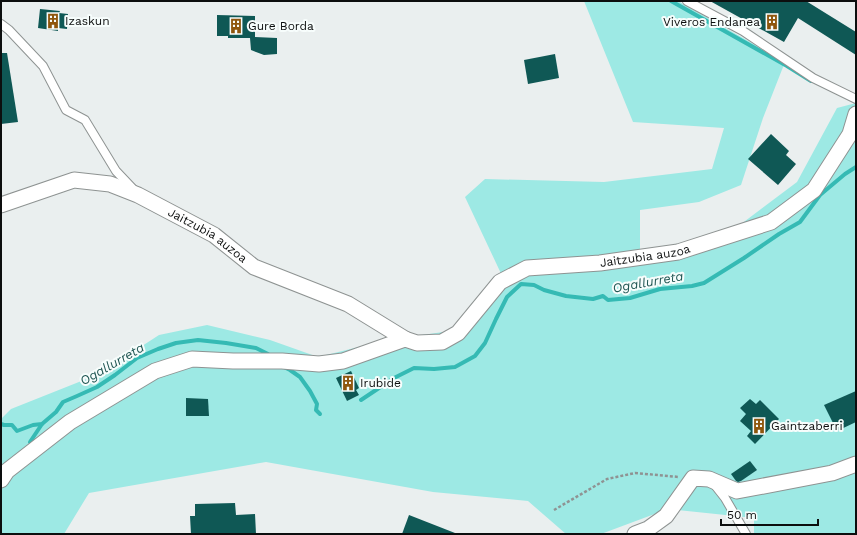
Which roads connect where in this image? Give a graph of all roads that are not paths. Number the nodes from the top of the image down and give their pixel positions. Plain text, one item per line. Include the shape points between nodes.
1 (687, 1) edge
2 (1, 24) edge
3 (856, 99) edge
4 (856, 114) edge
5 (138, 195) junction
6 (2, 204) edge
7 (405, 339) junction
8 (856, 464) edge
9 (709, 479) junction
10 (1, 480) edge
11 (635, 534) edge
12 (746, 534) edge

1 - 3 lane via 743,31 813,78
2 - 5 lane via 43,66 66,110 84,120 116,171
4 - 7 street, Jaitzubia auzoa via 850,134 814,190 770,222 678,252 600,263 527,268 500,282 458,333 442,342 417,342
5 - 6 street, Jaitzubia auzoa via 110,184 74,180
5 - 7 street, Jaitzubia auzoa via 214,235 254,266 348,304
7 - 10 street, Jaitzubia auzoa via 343,362 319,364 192,359 154,371 70,422 7,471
8 - 9 street via 832,473 737,491
9 - 11 street via 693,478 666,516 648,529
9 - 12 lane via 725,498

